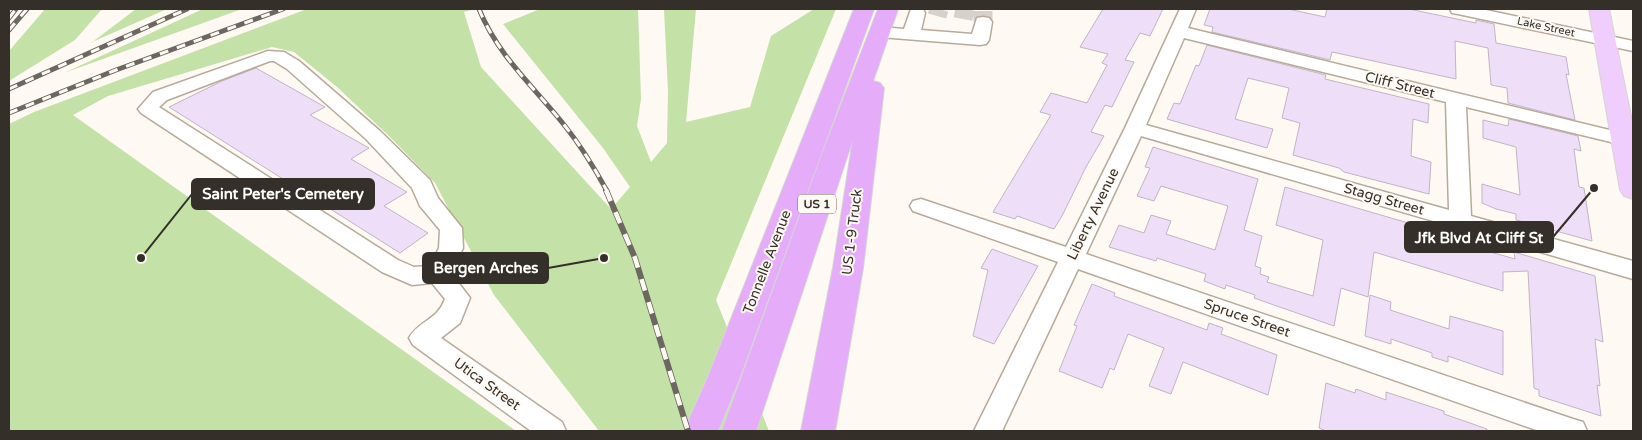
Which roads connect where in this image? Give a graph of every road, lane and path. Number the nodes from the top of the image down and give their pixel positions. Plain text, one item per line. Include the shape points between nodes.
1 (1188, 9) edge
2 (1458, 9) edge
3 (1599, 9) edge
4 (917, 13) tunnel mouth
5 (983, 14) tunnel mouth
6 (877, 17) edge
7 (964, 19) tunnel mouth
8 (1178, 31) junction
9 (911, 35) junction
10 (960, 39) junction
11 (1605, 40) junction
12 (1633, 46) edge
13 (1456, 108) junction
14 (1136, 128) junction
15 (1623, 139) junction
16 (1633, 190) edge
17 (921, 206) dead end
18 (1460, 221) junction
19 (1071, 257) junction
20 (1633, 270) edge
21 (438, 274) junction
22 (992, 425) edge
23 (552, 431) edge
24 (701, 431) edge
25 (739, 431) edge
26 (818, 431) edge
27 (1573, 431) edge

1 - 8 street, Liberty Avenue
2 - 11 street, Lake Street
3 - 11 main road
4 - 9 street
5 - 10 street via 980,40
6 - 9 street
6 - 24 highway, Tonnelle Avenue / US 1
6 - 25 highway, Tonnelle Avenue / US 1 via 835,154
6 - 26 highway, US 1-9 Truck via 848,268
7 - 10 street
8 - 13 street, Cliff Street
8 - 14 street, Liberty Avenue
9 - 10 street via 934,30
11 - 12 street, Lake Street
11 - 15 main road
13 - 15 street, Cliff Street
13 - 18 street
14 - 18 street, Stagg Street
14 - 19 street, Liberty Avenue
15 - 16 main road
17 - 19 street, Spruce Street
18 - 20 street, Stagg Street
19 - 22 street, Liberty Avenue
19 - 27 street, Spruce Street
21 - 21 street via 451,248 451,228 428,201 422,185 373,135 293,65 278,56 258,58 160,96 148,109 390,266 412,276
21 - 23 street, Utica Street via 458,298 451,316 422,338

